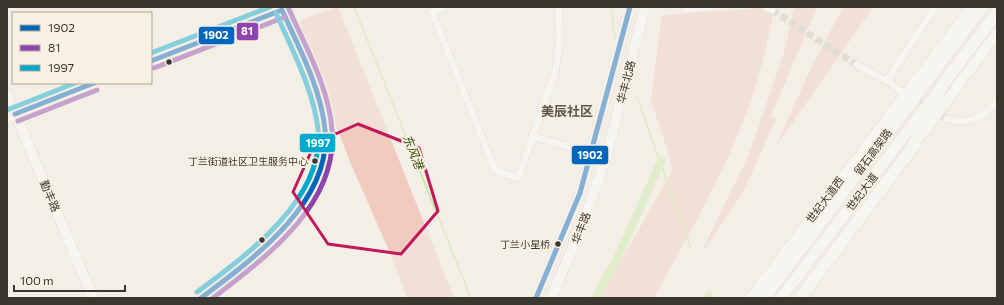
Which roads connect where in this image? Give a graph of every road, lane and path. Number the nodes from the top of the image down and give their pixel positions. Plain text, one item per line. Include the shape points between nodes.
1 (444, 7) edge
2 (558, 7) edge
3 (630, 7) edge
4 (645, 7) edge
5 (685, 7) edge
6 (710, 7) edge
7 (935, 7) edge
8 (972, 7) edge
9 (982, 7) edge
10 (284, 8) edge
11 (997, 13) edge
12 (997, 33) edge
13 (152, 61) edge
14 (857, 65) tunnel mouth
15 (887, 81) junction
16 (91, 84) edge
17 (942, 85) junction
18 (901, 91) dead end
19 (7, 94) edge
20 (997, 103) edge
21 (11, 116) edge
22 (947, 119) tunnel mouth
23 (532, 136) junction
24 (913, 147) junction
25 (591, 153) junction
26 (606, 158) junction
27 (890, 178) junction
28 (854, 202) junction
29 (93, 298) edge
30 (201, 298) edge
31 (536, 298) edge
32 (551, 298) edge
33 (751, 298) edge
34 (764, 298) edge
35 (781, 298) edge
36 (800, 298) edge

1 - 23 street via 432,12 495,170 518,178
2 - 23 street via 560,38 555,73
3 - 25 main road, 华丰北路
4 - 26 main road, 华丰北路
5 - 6 street
7 - 15 street
8 - 33 main road, 世纪大道西
9 - 34 highway, 留石高架路
10 - 13 street
10 - 30 main road via 316,93 325,130 323,164 312,194 293,219 222,283
11 - 17 highway
12 - 24 main road
14 - 15 street
15 - 18 street
16 - 21 street
17 - 24 highway
17 - 28 main road, 世纪大道
19 - 21 main road, 勤丰路
20 - 22 street via 977,119 960,122
21 - 29 main road, 勤丰路
23 - 25 street
24 - 27 highway
25 - 26 street
25 - 31 main road, 华丰路 via 580,193
26 - 32 main road, 华丰路 via 583,224
27 - 28 main road
27 - 36 highway
28 - 35 main road, 世纪大道

